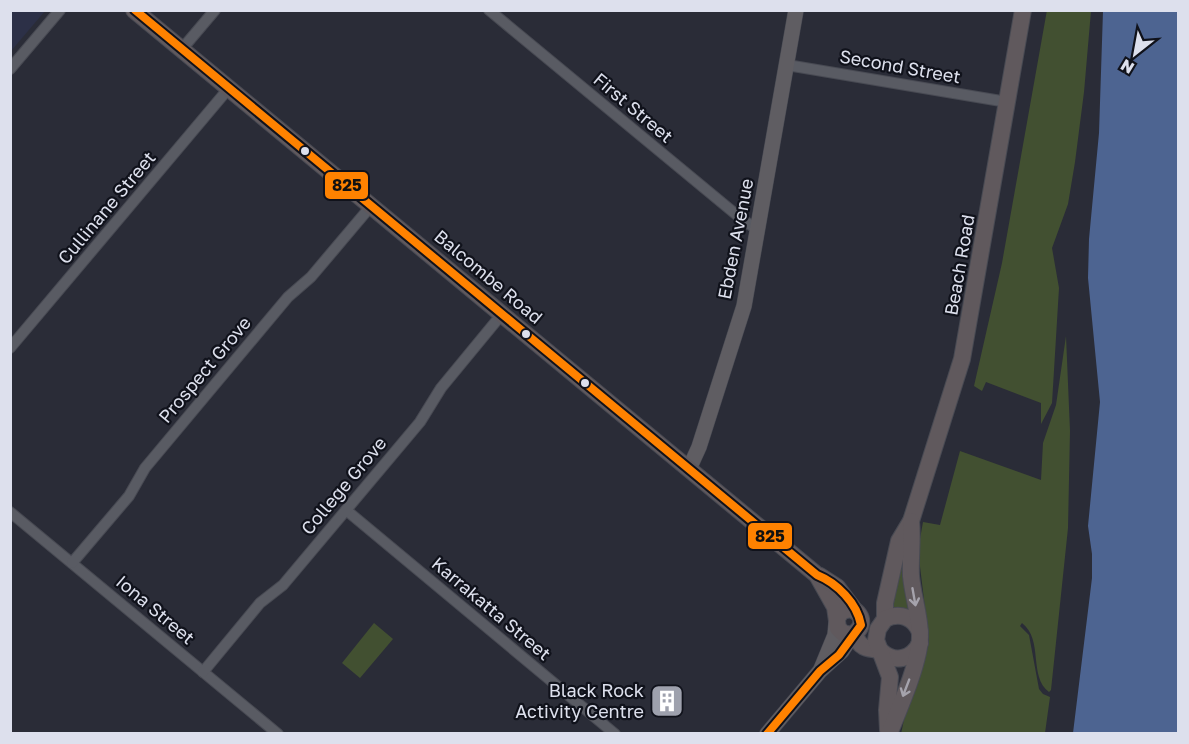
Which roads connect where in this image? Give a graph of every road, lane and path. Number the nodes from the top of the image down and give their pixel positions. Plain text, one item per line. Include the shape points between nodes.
1 (60, 10) edge
2 (134, 10) edge
3 (215, 10) edge
4 (489, 10) edge
5 (796, 10) edge
6 (1023, 10) edge
7 (182, 50) junction
8 (787, 65) junction
9 (10, 69) edge
10 (229, 88) junction
11 (1007, 102) junction
12 (371, 206) junction
13 (759, 230) junction
14 (502, 314) junction
15 (10, 348) edge
16 (688, 469) junction
17 (346, 510) junction
18 (10, 512) edge
19 (911, 521) junction
20 (72, 563) junction
21 (817, 575) junction
22 (856, 611) junction
23 (885, 620) junction
24 (836, 621) junction
25 (854, 634) junction
26 (920, 639) junction
27 (881, 651) junction
28 (820, 671) junction
29 (203, 672) junction
30 (278, 734) edge
31 (615, 734) edge
32 (767, 734) edge
33 (888, 734) edge

1 - 9 street
2 - 7 main road, Balcombe Road
3 - 7 street
4 - 13 street, First Street
5 - 8 street, Ebden Avenue
6 - 11 main road, Beach Road
7 - 10 main road, Balcombe Road
8 - 11 street, Second Street
8 - 13 street, Ebden Avenue
10 - 12 main road, Balcombe Road
10 - 15 street, Cullinane Street
11 - 19 main road, Beach Road via 962,359
12 - 14 main road, Balcombe Road
12 - 20 street, Prospect Grove via 311,277 288,297 145,468 129,496
13 - 16 street, Ebden Avenue via 738,327 699,447
14 - 16 main road, Balcombe Road
14 - 17 street, College Grove via 441,388 420,422
16 - 21 main road, Balcombe Road
17 - 29 street, College Grove
17 - 31 street, Karrakatta Street
18 - 20 street, Iona Street
19 - 23 main road, Beach Road via 899,541
19 -> 26 main road, Beach Road via 912,584
20 - 29 street, Iona Street
21 - 22 main road, Balcombe Road via 832,582
21 - 24 main road, Balcombe Road via 832,600
22 - 23 main road via 873,610
22 - 24 main road via 845,610
22 - 25 main road via 862,623
23 - 26 main road via 896,615 908,618 917,627
23 - 27 main road, Beach Road via 876,633
24 - 25 main road via 841,632
24 - 28 street via 832,645
25 - 27 main road via 863,648
25 - 28 street via 839,655
26 - 27 main road via 914,652 902,659
26 -> 33 main road, Beach Road via 915,665
27 - 33 main road, Beach Road via 890,677
28 - 32 street
29 - 30 street, Iona Street

